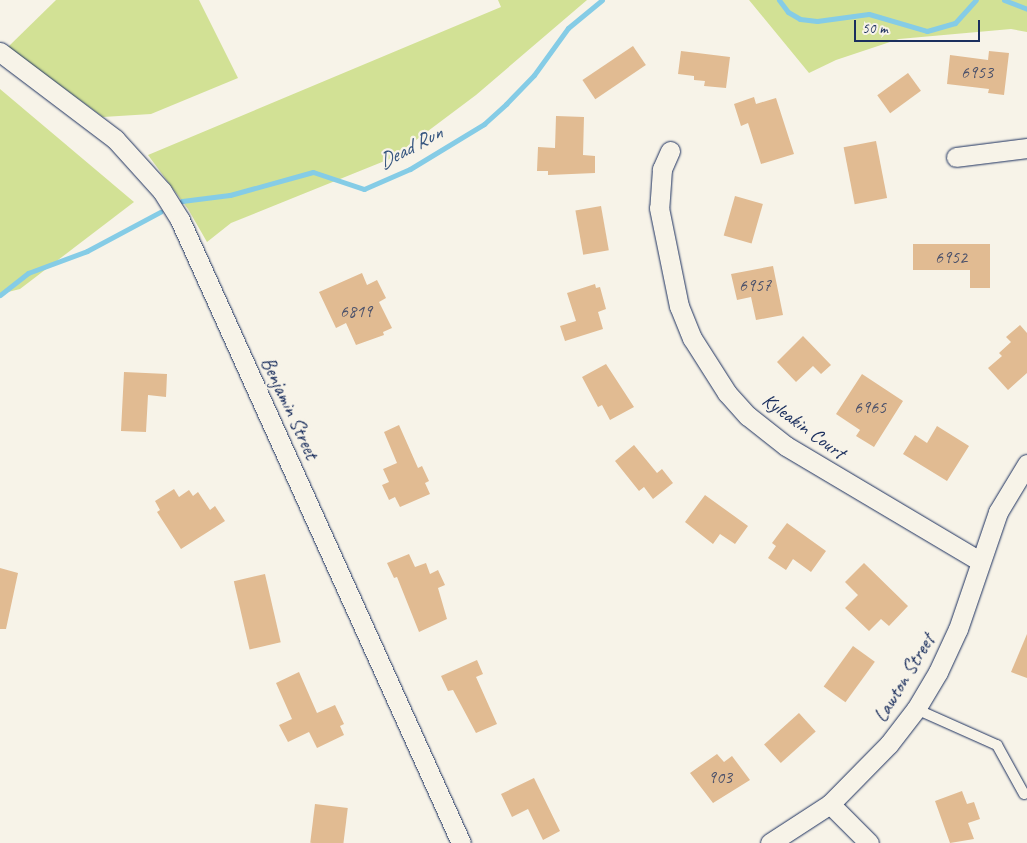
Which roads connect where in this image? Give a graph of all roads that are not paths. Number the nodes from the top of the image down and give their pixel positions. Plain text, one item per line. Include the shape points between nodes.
1 (0, 52) edge
2 (1027, 148) edge
3 (670, 151) dead end
4 (956, 157) dead end
5 (1027, 464) edge
6 (980, 560) junction
7 (916, 709) junction
8 (1024, 794) dead end
9 (830, 804) junction
10 (461, 843) edge
11 (770, 843) edge
12 (869, 843) edge

1 - 10 street, Benjamin Street via 115,139 162,191 180,220
2 - 4 street
3 - 6 street, Kyleakin Court via 662,169 659,208 679,306 692,338 727,393 748,416 786,446
5 - 6 street, Lawton Street via 998,512
6 - 7 street, Lawton Street via 958,629
7 - 8 lane via 997,745
7 - 9 street, Lawton Street via 883,751
9 - 11 street, Lawton Street
9 - 12 street

